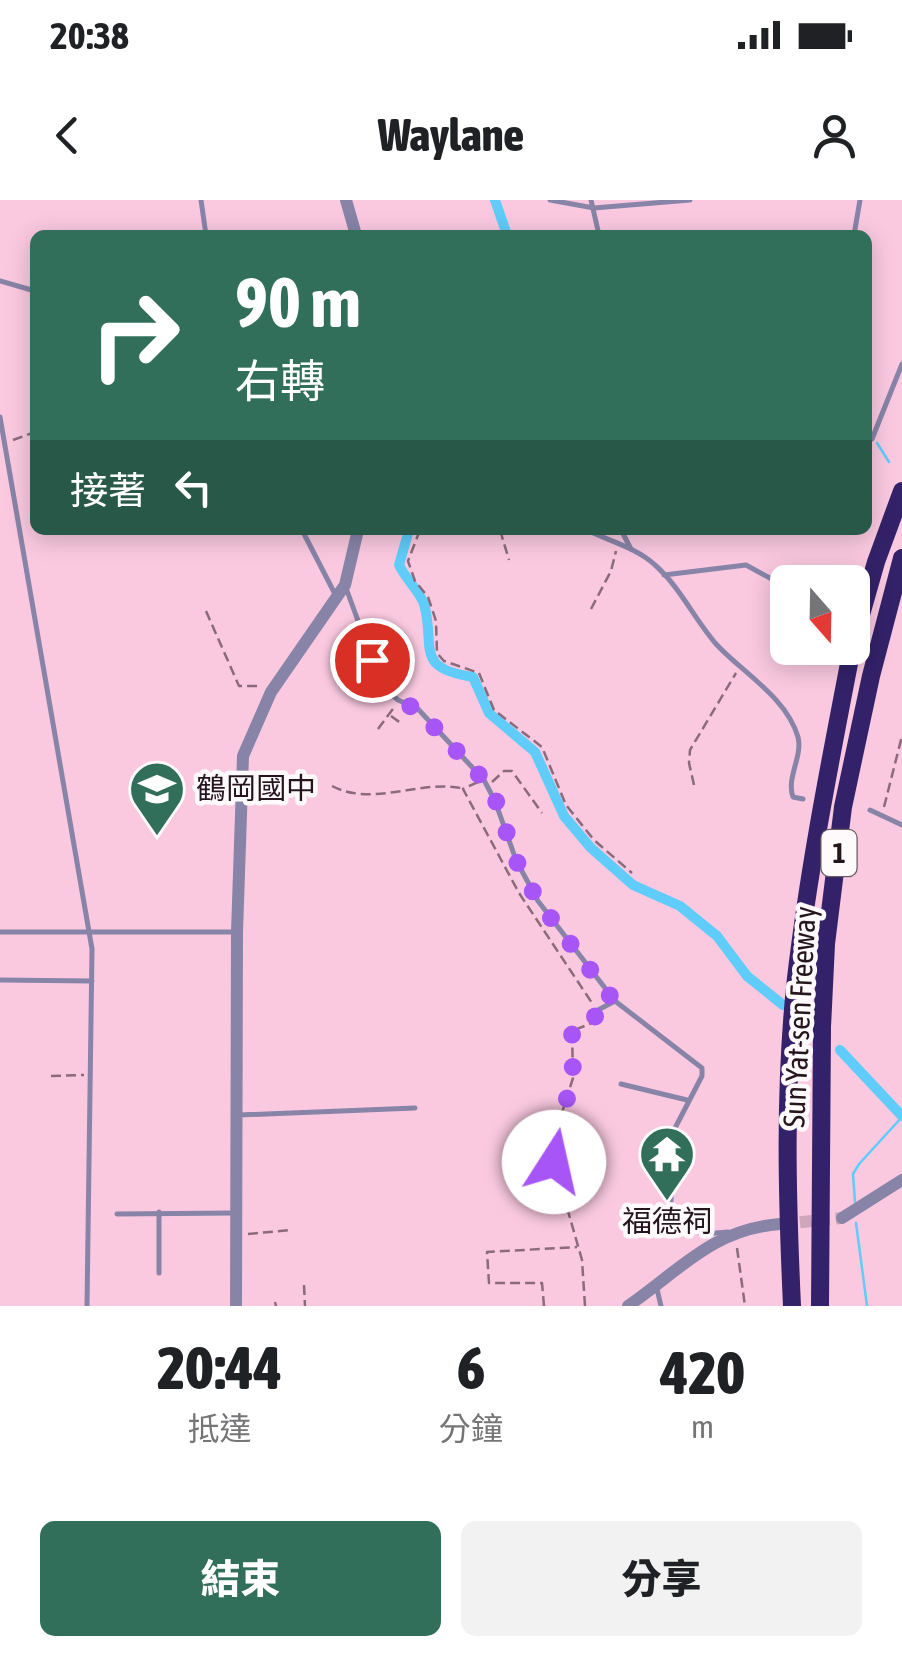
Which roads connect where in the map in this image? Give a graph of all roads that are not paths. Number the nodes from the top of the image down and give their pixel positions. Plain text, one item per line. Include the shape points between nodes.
1 (201, 200) edge
2 (346, 200) edge
3 (550, 200) edge
4 (591, 200) edge
5 (690, 200) edge
6 (860, 200) edge
7 (594, 208) junction
8 (205, 230) edge
9 (355, 230) edge
10 (598, 230) edge
11 (855, 230) edge
12 (0, 280) edge
13 (30, 289) edge
14 (902, 364) edge
15 (0, 417) edge
16 (872, 439) edge
17 (902, 491) edge
18 (304, 535) edge
19 (357, 535) edge
20 (597, 535) edge
21 (624, 535) edge
22 (631, 549) junction
23 (902, 558) edge
24 (664, 575) junction
25 (770, 578) edge
26 (870, 583) edge
27 (346, 585) junction
28 (337, 600) junction
29 (849, 665) edge
30 (803, 800) dead end
31 (870, 810) dead end
32 (902, 824) edge
33 (0, 932) edge
34 (90, 932) junction
35 (238, 932) junction
36 (0, 980) edge
37 (92, 982) junction
38 (614, 1001) junction
39 (598, 1010) road end
40 (622, 1084) dead end
41 (688, 1100) junction
42 (414, 1108) dead end
43 (239, 1114) junction
44 (902, 1180) edge
45 (159, 1212) junction
46 (237, 1213) junction
47 (117, 1214) dead end
48 (842, 1218) tunnel mouth
49 (780, 1224) tunnel mouth
50 (734, 1232) junction
51 (159, 1274) dead end
52 (656, 1285) junction
53 (87, 1306) edge
54 (236, 1306) edge
55 (628, 1306) edge
56 (661, 1306) edge
57 (792, 1306) edge
58 (820, 1306) edge

1 - 8 lane
2 - 9 street
3 - 7 lane
4 - 7 lane
5 - 7 lane
6 - 11 lane
7 - 10 lane
12 - 13 lane
14 - 16 lane
15 - 34 lane
17 - 26 highway, Sun Yat-sen Freeway / 1
18 - 28 lane
19 - 27 street
20 - 22 lane
21 - 22 lane
22 - 24 lane
23 - 58 highway, Sun Yat-sen Freeway / 1 via 843,807 826,944
24 - 25 lane via 746,565
24 - 30 lane via 796,733 790,790
27 - 28 street
27 - 38 lane via 374,679 418,710 486,783 538,901
28 - 35 street via 271,692 242,756
29 - 57 highway, Sun Yat-sen Freeway / 1 via 796,981 788,1165
31 - 32 lane
33 - 34 lane
34 - 35 lane
34 - 37 lane
35 - 43 street
36 - 37 lane
37 - 53 lane
38 - 39 lane
38 - 41 lane via 702,1068
40 - 41 lane
41 - 50 lane via 674,1130 670,1224 704,1234
42 - 43 lane
43 - 46 street
44 - 48 street
45 - 46 lane
45 - 47 lane
45 - 51 lane
46 - 54 street
49 - 50 street
50 - 52 street
52 - 55 street
52 - 56 lane

